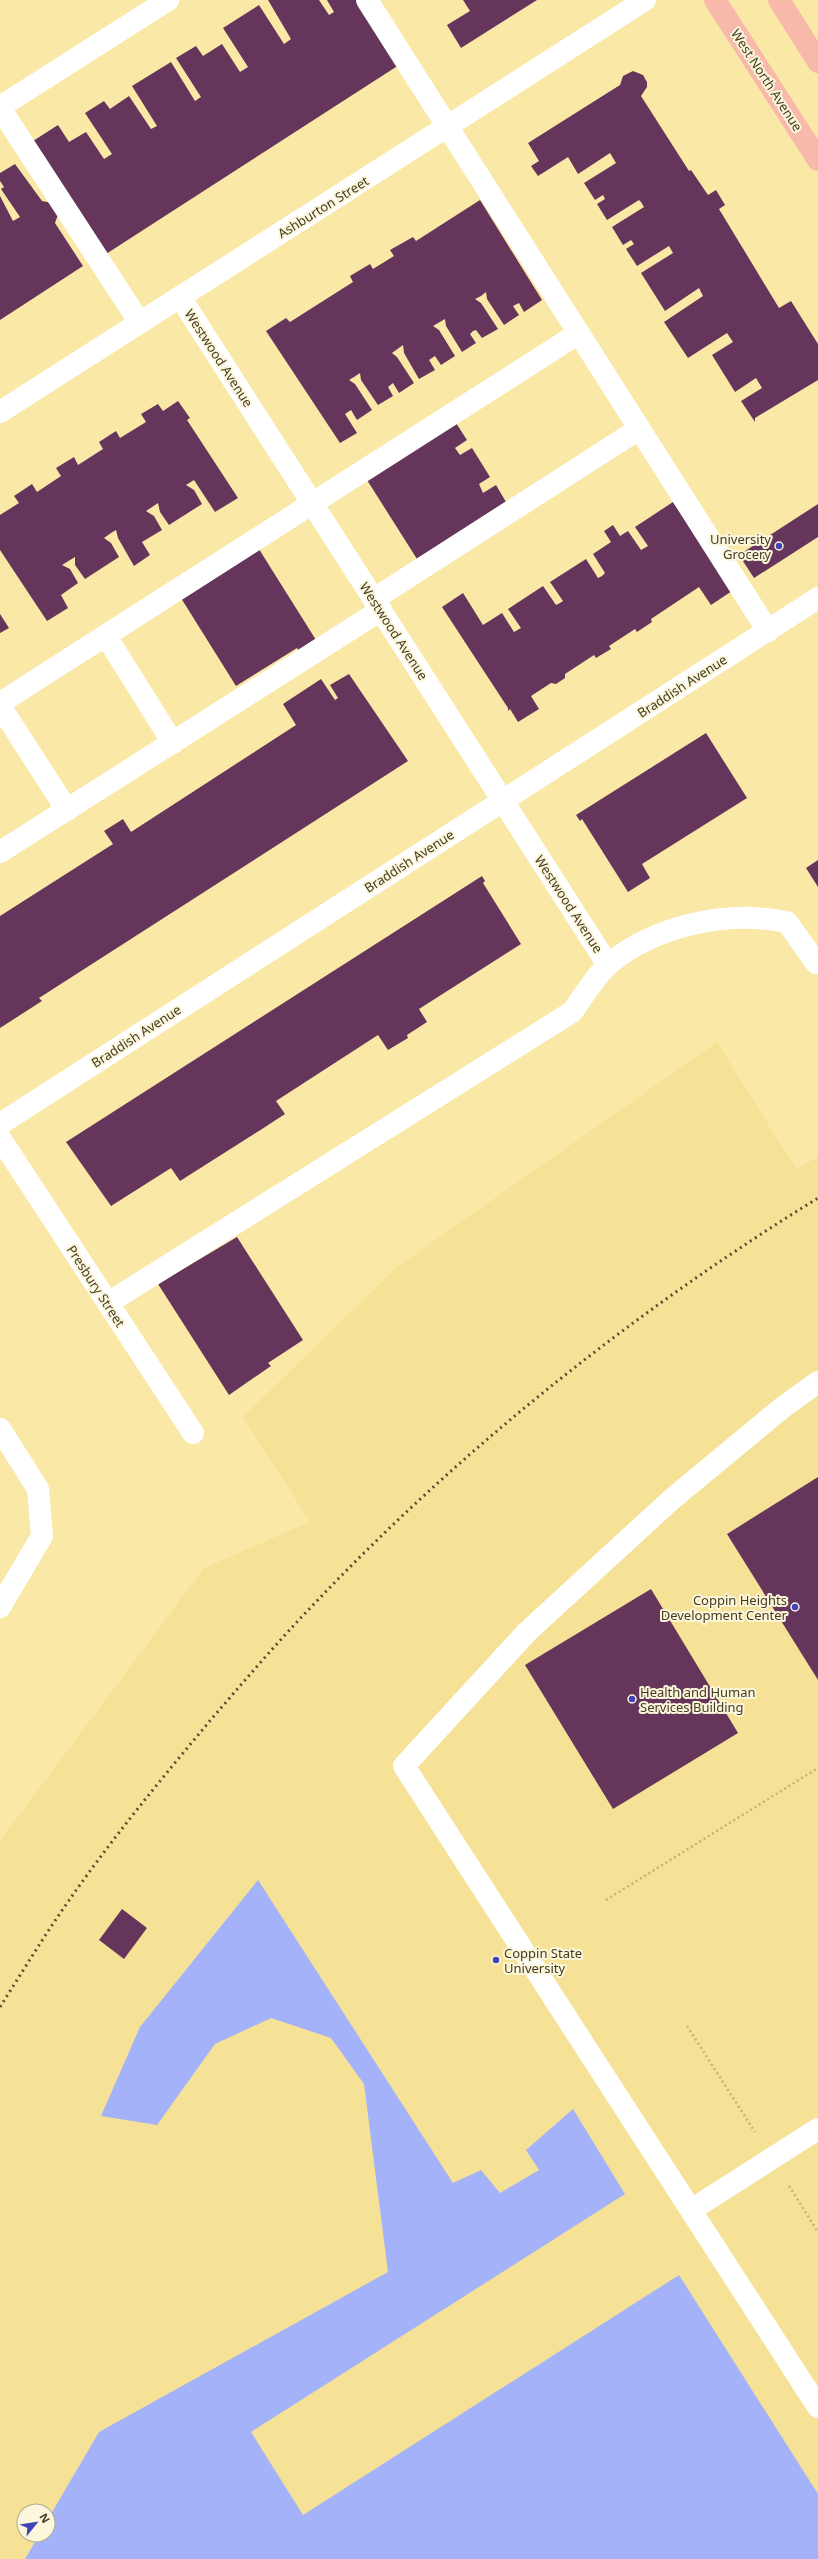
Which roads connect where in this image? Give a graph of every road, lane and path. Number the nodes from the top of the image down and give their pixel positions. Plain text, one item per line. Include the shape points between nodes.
1 (168, 0) edge
2 (367, 0) edge
3 (645, 0) edge
4 (715, 0) edge
5 (779, 0) edge
6 (818, 62) edge
7 (0, 108) edge
8 (448, 127) junction
9 (818, 160) edge
10 (180, 297) junction
11 (140, 323) junction
12 (579, 333) junction
13 (0, 412) edge
14 (639, 429) junction
15 (312, 504) junction
16 (818, 598) edge
17 (378, 605) junction
18 (768, 631) junction
19 (106, 636) junction
20 (0, 704) edge
21 (173, 743) junction
22 (503, 800) junction
23 (67, 810) junction
24 (0, 852) edge
25 (816, 963) dead end
26 (608, 965) junction
27 (0, 1124) edge
28 (0, 1138) edge
29 (108, 1304) junction
30 (818, 1382) edge
31 (0, 1429) edge
32 (193, 1433) dead end
33 (0, 1608) edge
34 (818, 1768) edge
35 (606, 1900) dead end
36 (686, 2026) dead end
37 (818, 2129) edge
38 (758, 2137) dead end
39 (785, 2180) dead end
40 (691, 2210) junction
41 (818, 2232) edge
42 (818, 2407) edge

1 - 7 street
2 - 8 street
3 - 8 street, Ashburton Street
4 - 9 main road, West North Avenue
5 - 6 main road
7 - 11 street
8 - 10 street, Ashburton Street
8 - 12 street
10 - 11 street, Ashburton Street
10 - 15 street, Westwood Avenue
11 - 13 street, Ashburton Street
12 - 14 street
12 - 15 street
14 - 17 street
14 - 18 street
15 - 17 street, Westwood Avenue
15 - 19 street
16 - 18 street, Braddish Avenue
17 - 21 street
17 - 22 street, Westwood Avenue
18 - 22 street, Braddish Avenue
19 - 20 street
19 - 21 street
20 - 23 street
21 - 23 street
22 - 26 street, Westwood Avenue
22 - 27 street, Braddish Avenue
23 - 24 street
25 - 26 street via 787,922 770,918 705,920 650,938
26 - 29 street via 572,1012
28 - 29 street, Presbury Street
29 - 32 street, Presbury Street
30 - 40 street via 782,1408 672,1499 527,1632 404,1766
31 - 33 street via 38,1489 42,1536
34 - 35 path
36 - 38 path
37 - 40 street
39 - 41 path
40 - 42 street

